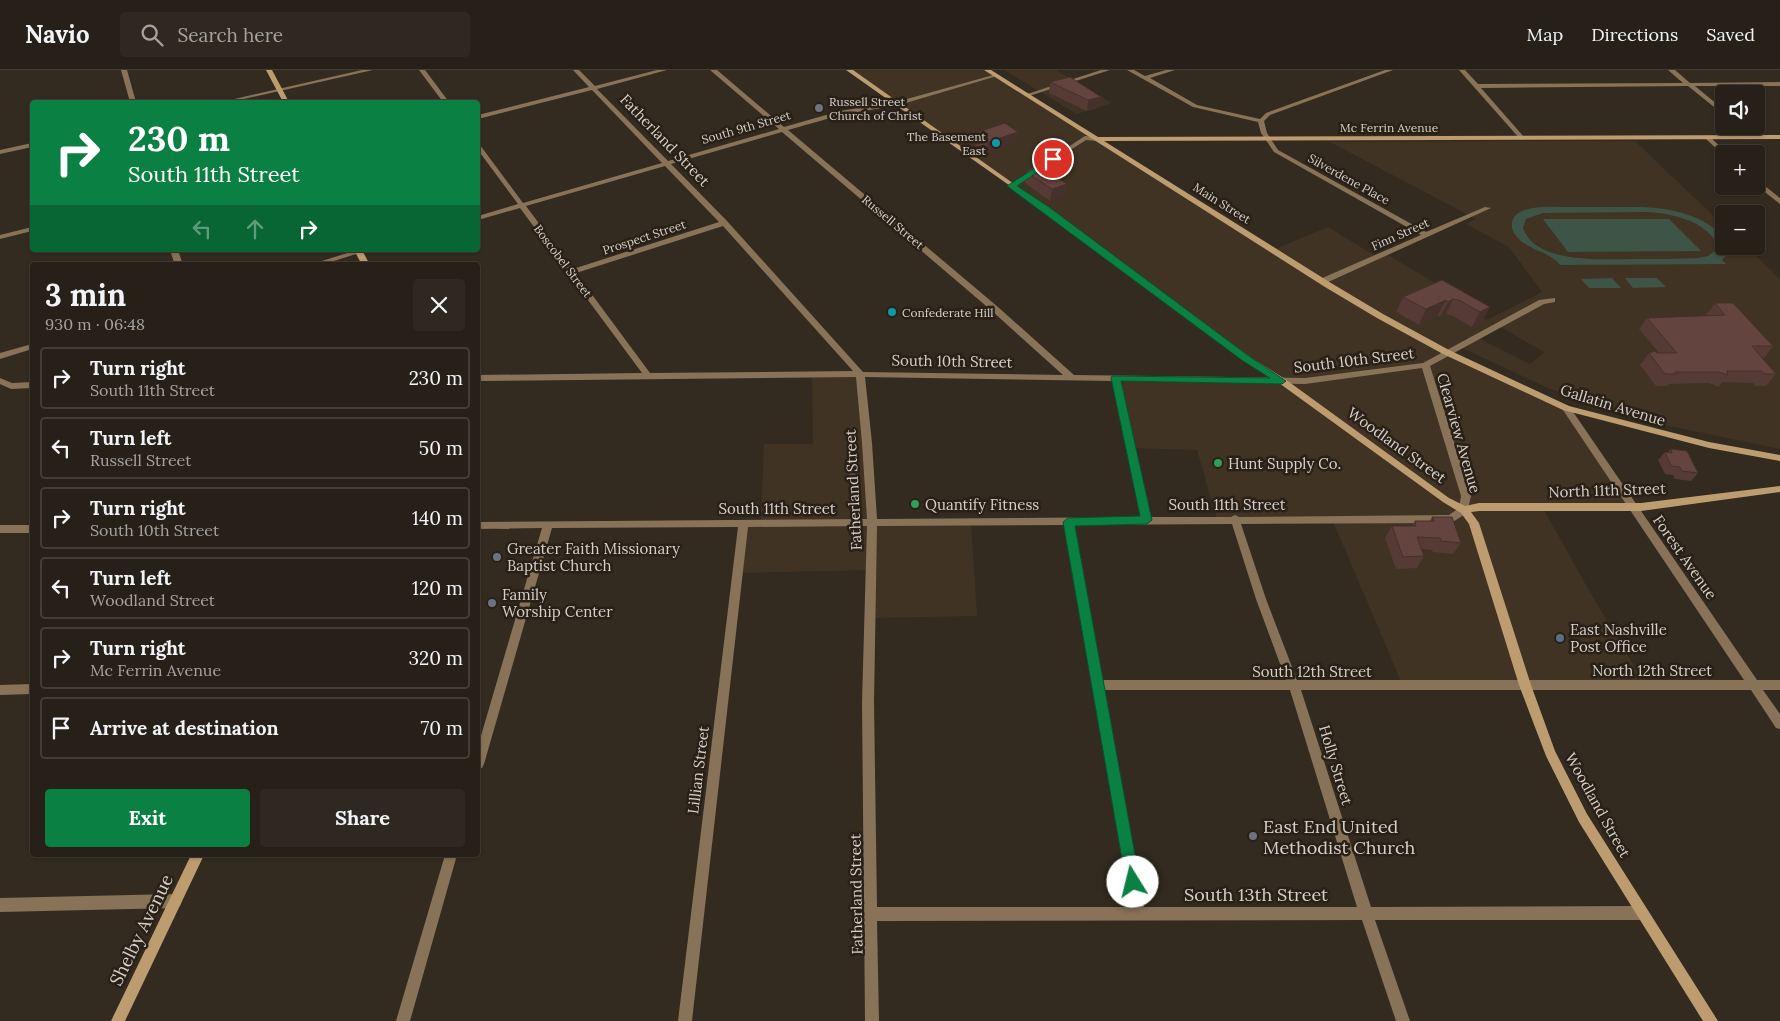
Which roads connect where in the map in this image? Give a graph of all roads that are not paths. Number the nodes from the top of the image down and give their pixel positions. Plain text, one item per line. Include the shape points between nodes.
1 (124, 70) edge
2 (269, 70) edge
3 (370, 70) edge
4 (422, 70) edge
5 (576, 70) edge
6 (664, 70) edge
7 (713, 70) edge
8 (850, 70) edge
9 (987, 70) edge
10 (1107, 70) edge
11 (1130, 70) edge
12 (1172, 70) edge
13 (1390, 70) edge
14 (1462, 70) edge
15 (1671, 70) edge
16 (995, 75) junction
17 (1145, 78) junction
18 (1688, 84) junction
19 (1780, 84) edge
20 (1476, 86) junction
21 (593, 88) junction
22 (280, 91) junction
23 (1027, 95) junction
24 (132, 100) edge
25 (234, 100) edge
26 (285, 100) edge
27 (444, 100) edge
28 (897, 104) junction
29 (1715, 106) edge
30 (480, 116) edge
31 (1261, 121) junction
32 (784, 129) junction
33 (1751, 135) edge
34 (1754, 137) junction
35 (1780, 137) edge
36 (1266, 138) junction
37 (1522, 138) junction
38 (1707, 138) junction
39 (1097, 139) junction
40 (30, 145) edge
41 (1715, 145) edge
42 (480, 149) edge
43 (0, 152) edge
44 (667, 164) junction
45 (1011, 186) junction
46 (1765, 189) edge
47 (1780, 202) edge
48 (521, 206) junction
49 (1487, 208) dead end
50 (480, 217) edge
51 (724, 223) junction
52 (30, 230) edge
53 (1426, 235) junction
54 (0, 237) edge
55 (358, 252) edge
56 (324, 262) edge
57 (572, 272) junction
58 (1323, 281) junction
59 (1552, 300) dead end
60 (30, 348) edge
61 (1446, 352) junction
62 (0, 356) edge
63 (1425, 365) junction
64 (860, 374) junction
65 (648, 376) junction
66 (1071, 377) junction
67 (480, 378) edge
68 (1116, 378) junction
69 (0, 381) edge
70 (1282, 381) junction
71 (30, 385) edge
72 (1566, 408) junction
73 (1780, 458) edge
74 (1780, 489) edge
75 (1631, 507) junction
76 (1464, 510) junction
77 (1235, 519) junction
78 (1147, 520) junction
79 (1068, 522) junction
80 (872, 523) junction
81 (548, 524) junction
82 (743, 524) junction
83 (480, 525) edge
84 (0, 529) edge
85 (30, 529) edge
86 (1099, 685) junction
87 (1525, 685) junction
88 (1780, 685) edge
89 (1294, 686) junction
90 (1754, 686) junction
91 (30, 689) edge
92 (0, 690) edge
93 (1780, 724) edge
94 (480, 757) edge
95 (197, 857) edge
96 (450, 857) edge
97 (176, 901) junction
98 (0, 905) edge
99 (1366, 912) junction
100 (1642, 913) junction
101 (872, 914) junction
102 (1139, 914) junction
103 (118, 1021) edge
104 (403, 1021) edge
105 (686, 1021) edge
106 (872, 1021) edge
107 (1403, 1021) edge
108 (1711, 1021) edge

1 - 24 street
2 - 22 street
3 - 22 street
4 - 27 street
5 - 21 street, Fatherland Street
6 - 21 street
7 - 32 street, Russell Street
8 - 28 street, Woodland Street
9 - 16 street, Main Street
10 - 23 street
11 - 17 street
12 - 17 street
13 - 31 street via 1268,114
14 - 20 street
15 - 18 street
16 - 23 street, Main Street
16 - 28 street, South 9th Street
17 - 31 street via 1195,106
18 - 19 street
18 - 20 street
18 - 29 street
20 - 37 street
21 - 30 street
21 - 44 street, Fatherland Street
22 - 25 street
22 - 26 street
23 - 39 street, Main Street
28 - 32 street, South 9th Street via 840,113
28 - 45 street, Woodland Street
31 - 36 street
32 - 44 street, South 9th Street
32 - 66 street, Russell Street
33 - 34 street
34 - 35 street, Mc Ferrin Avenue
34 - 38 street, Mc Ferrin Avenue
36 - 37 street, Mc Ferrin Avenue
36 - 39 street, Mc Ferrin Avenue
36 - 53 street, Silverdene Place via 1276,151
37 - 38 street, Mc Ferrin Avenue
38 - 41 street
39 - 45 street, Mc Ferrin Avenue via 1085,138
39 - 58 street, Main Street
40 - 43 street
42 - 48 street, Boscobel Street
44 - 48 street, South 9th Street
44 - 51 street, Fatherland Street
45 - 70 street, Woodland Street via 1247,359
46 - 47 street
48 - 50 street, South 9th Street
48 - 57 street, Boscobel Street
49 - 53 street, Finn Street
51 - 57 street, Prospect Street
51 - 64 street, Fatherland Street
52 - 54 street
53 - 58 street, Finn Street
55 - 56 street
57 - 65 street, Boscobel Street
58 - 61 street, Main Street
59 - 61 street via 1542,302
60 - 62 street
61 - 63 street
61 - 72 street, Gallatin Avenue
63 - 70 street, South 10th Street via 1305,381
63 - 76 street, Clearview Avenue via 1466,496
64 - 65 street, South 10th Street
64 - 66 street, South 10th Street
64 - 80 street, Fatherland Street
65 - 67 street, South 10th Street
66 - 68 street, South 10th Street
68 - 70 street, South 10th Street
68 - 78 street
69 - 71 street via 11,386
70 - 76 street, Woodland Street
72 - 73 street, Gallatin Avenue via 1709,445
72 - 75 street, Forest Avenue
74 - 75 street, North 11th Street
75 - 76 street, North 11th Street via 1479,507
75 - 90 street, Forest Avenue
76 - 77 street, South 11th Street via 1451,519
76 - 87 street, Woodland Street via 1474,523
77 - 78 street, South 11th Street
77 - 89 street, Holly Street
78 - 79 street, South 11th Street
79 - 80 street, South 11th Street
79 - 86 street
80 - 82 street, South 11th Street
80 - 101 street, Fatherland Street via 868,702
81 - 82 street, South 11th Street
81 - 83 street, South 11th Street
81 - 94 street
82 - 105 street, Lillian Street
84 - 85 street
86 - 89 street, South 12th Street
86 - 102 street
87 - 89 street, South 12th Street
87 - 90 street, North 12th Street
87 - 100 street, Woodland Street via 1550,752 1579,810
88 - 90 street, North 12th Street
89 - 99 street, Holly Street
90 - 93 street, Forest Avenue
91 - 92 street
95 - 97 street, Shelby Avenue
96 - 104 street
97 - 98 street
97 - 103 street, Shelby Avenue
99 - 100 street, South 13th Street
99 - 102 street, South 13th Street
99 - 107 street, Holly Street
100 - 108 street, Woodland Street
101 - 102 street, South 13th Street
101 - 106 street, Fatherland Street

